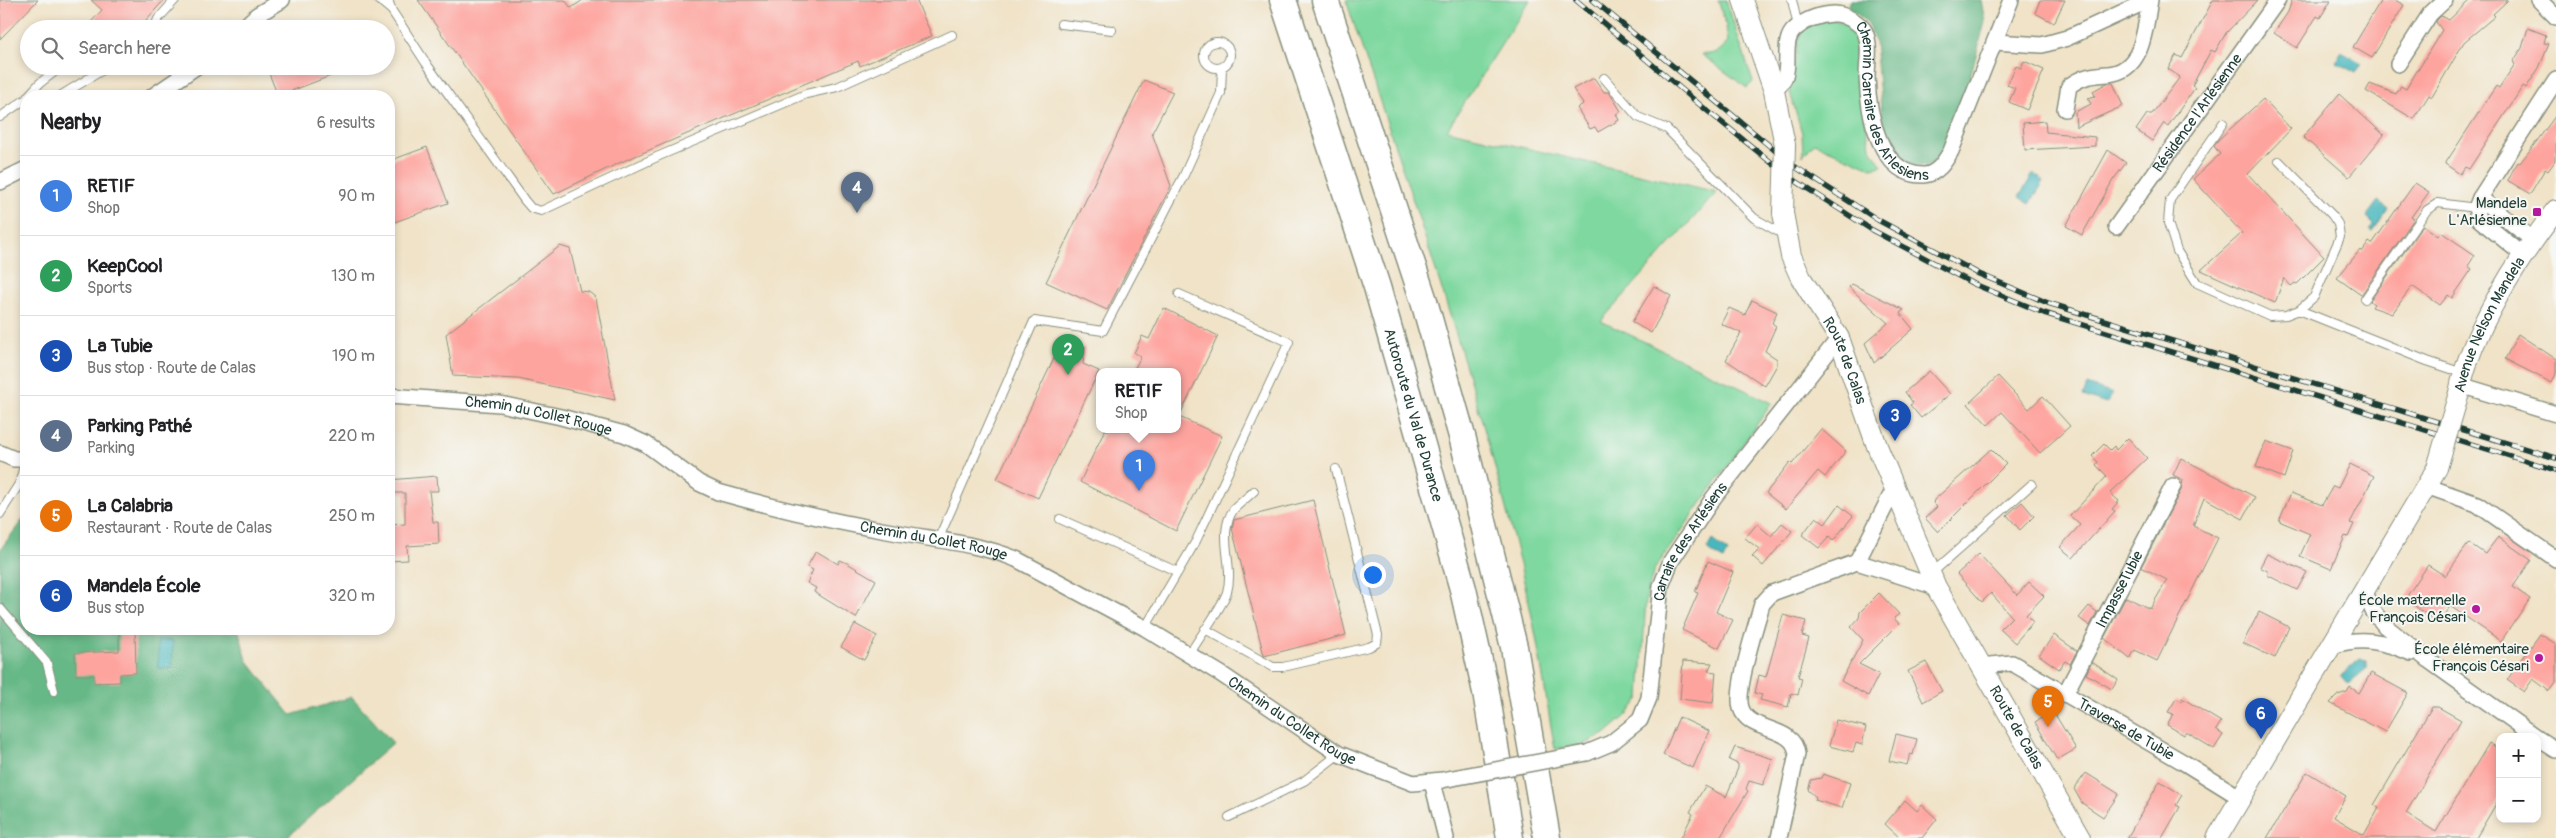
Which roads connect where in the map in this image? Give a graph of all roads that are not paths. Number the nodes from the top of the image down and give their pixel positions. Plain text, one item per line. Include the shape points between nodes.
1 (175, 0) edge
2 (268, 0) edge
3 (282, 0) edge
4 (379, 0) edge
5 (388, 0) edge
6 (1283, 0) edge
7 (1325, 0) edge
8 (1742, 0) edge
9 (1792, 0) edge
10 (2011, 0) edge
11 (2150, 0) edge
12 (2278, 0) edge
13 (2445, 0) edge
14 (2539, 0) edge
15 (392, 11) junction
16 (257, 15) junction
17 (2556, 17) edge
18 (158, 20) edge
19 (252, 20) edge
20 (1060, 24) dead end
21 (1798, 26) junction
22 (1112, 30) dead end
23 (952, 35) dead end
24 (1995, 42) junction
25 (2398, 64) dead end
26 (1222, 68) dead end
27 (50, 75) edge
28 (95, 75) edge
29 (186, 75) edge
30 (183, 77) joint
31 (1604, 78) dead end
32 (2556, 80) edge
33 (35, 90) edge
34 (70, 90) edge
35 (162, 90) edge
36 (1774, 91) junction
37 (20, 105) edge
38 (2065, 109) dead end
39 (0, 117) edge
40 (2223, 123) dead end
41 (2279, 161) dead end
42 (20, 172) edge
43 (0, 182) edge
44 (2478, 203) junction
45 (2556, 210) edge
46 (2116, 226) dead end
47 (1786, 236) junction
48 (2528, 248) junction
49 (1179, 294) dead end
50 (2365, 299) dead end
51 (2298, 310) junction
52 (1839, 338) junction
53 (2461, 384) junction
54 (395, 396) edge
55 (2556, 414) edge
56 (1, 456) edge
57 (20, 459) edge
58 (1336, 469) dead end
59 (20, 480) edge
60 (2032, 484) dead end
61 (2173, 486) dead end
62 (2426, 486) junction
63 (1894, 489) junction
64 (1254, 492) dead end
65 (0, 514) edge
66 (1060, 519) dead end
67 (938, 540) junction
68 (2556, 559) edge
69 (1857, 562) junction
70 (1178, 572) junction
71 (1933, 581) junction
72 (2365, 592) junction
73 (0, 608) edge
74 (1145, 628) junction
75 (1205, 629) junction
76 (20, 631) edge
77 (23, 635) edge
78 (2334, 645) junction
79 (1189, 655) junction
80 (2428, 660) junction
81 (1980, 666) junction
82 (54, 691) dead end
83 (2065, 694) junction
84 (2547, 746) edge
85 (1340, 754) junction
86 (1437, 781) junction
87 (2241, 798) junction
88 (1228, 817) dead end
89 (1446, 838) edge
90 (1510, 838) edge
91 (1547, 838) edge
92 (1778, 838) edge
93 (2080, 838) edge
94 (2217, 838) edge

1 - 18 lane
2 - 16 street
3 - 16 street
4 - 15 lane
5 - 15 lane
6 - 90 highway, Autoroute du Val de Durance via 1377,287 1463,589 1486,692
7 - 91 highway via 1424,301 1465,448 1514,647
8 - 36 main road, Route de Calas
9 - 21 lane
10 - 24 street, Chemin Carraire des Arlesiens
11 - 24 street via 2042,46
11 - 38 street via 2140,52 2132,63 2111,74 2092,74 2078,79 2069,86
12 - 46 street, Résidence l'Arlésienne
13 - 25 street via 2430,14
14 - 17 street
15 - 23 lane via 524,201 541,211 659,156 806,94 837,87
16 - 19 street
20 - 22 lane
21 - 24 street, Chemin Carraire des Arlesiens via 1823,15 1838,14 1864,30 1868,42 1867,79 1879,142 1889,159 1914,175 1930,175 1942,166
21 - 36 street via 1787,44 1785,77
26 - 67 lane via 1220,93 1184,175 1103,331 1034,321
27 - 33 lane
28 - 34 lane
29 - 30 street
30 - 35 street
31 - 47 lane via 1638,117 1667,128 1754,218
32 - 44 street
36 - 47 main road, Route de Calas, bridge via 1785,145 1783,214
37 - 39 lane
40 - 51 lane via 2170,200 2168,223 2177,251 2197,283 2270,316
41 - 51 lane via 2332,215 2338,224 2340,238 2314,297
42 - 43 street
44 - 48 street via 2479,219
44 - 50 lane via 2438,203 2427,210
45 - 48 main road, Avenue Nelson Mandela
47 - 52 main road, Route de Calas via 1801,278
48 - 53 main road, Avenue Nelson Mandela via 2479,334
49 - 70 lane via 1289,342 1196,541
51 - 53 lane via 2427,361
52 - 63 main road, Route de Calas
52 - 86 street, Carraire des Arlésiens, bridge via 1714,497 1671,561 1661,586 1649,698 1640,720 1611,743 1587,753
53 - 55 street
53 - 62 main road, Avenue Nelson Mandela, bridge via 2437,468
54 - 67 street, Chemin du Collet Rouge via 500,404 561,417 624,434 646,444 699,483 718,492 862,526
56 - 57 street
58 - 75 lane via 1378,635 1377,643 1369,648 1273,667
59 - 65 lane
60 - 71 lane
61 - 83 street, ImpasseTubie
62 - 68 street via 2477,504
62 - 72 main road, Avenue Nelson Mandela
63 - 69 street
63 - 71 main road, Route de Calas
64 - 75 lane via 1234,509 1228,521 1230,581 1226,595
66 - 70 lane
67 - 74 street, Chemin du Collet Rouge via 964,543 1016,558
69 - 71 street
69 - 92 street via 1772,594 1762,604 1740,693 1741,710 1751,721 1790,738 1796,746 1797,754
70 - 74 lane
71 - 81 main road, Route de Calas
72 - 78 main road, Avenue Nelson Mandela
72 - 80 street via 2373,611 2385,626
73 - 76 lane
74 - 79 street, Chemin du Collet Rouge
75 - 79 lane
77 - 82 lane via 47,663
78 - 80 street via 2355,639 2376,640
78 - 87 main road, Avenue Nelson Mandela
79 - 85 street, Chemin du Collet Rouge
80 - 84 street
81 - 83 street, Traverse de Tubie via 2012,663
81 - 93 main road, Route de Calas
83 - 87 street, Traverse de Tubie
85 - 86 street, Chemin du Collet Rouge via 1413,783
85 - 88 lane via 1304,781
86 - 89 street
87 - 94 main road, Avenue Nelson Mandela

